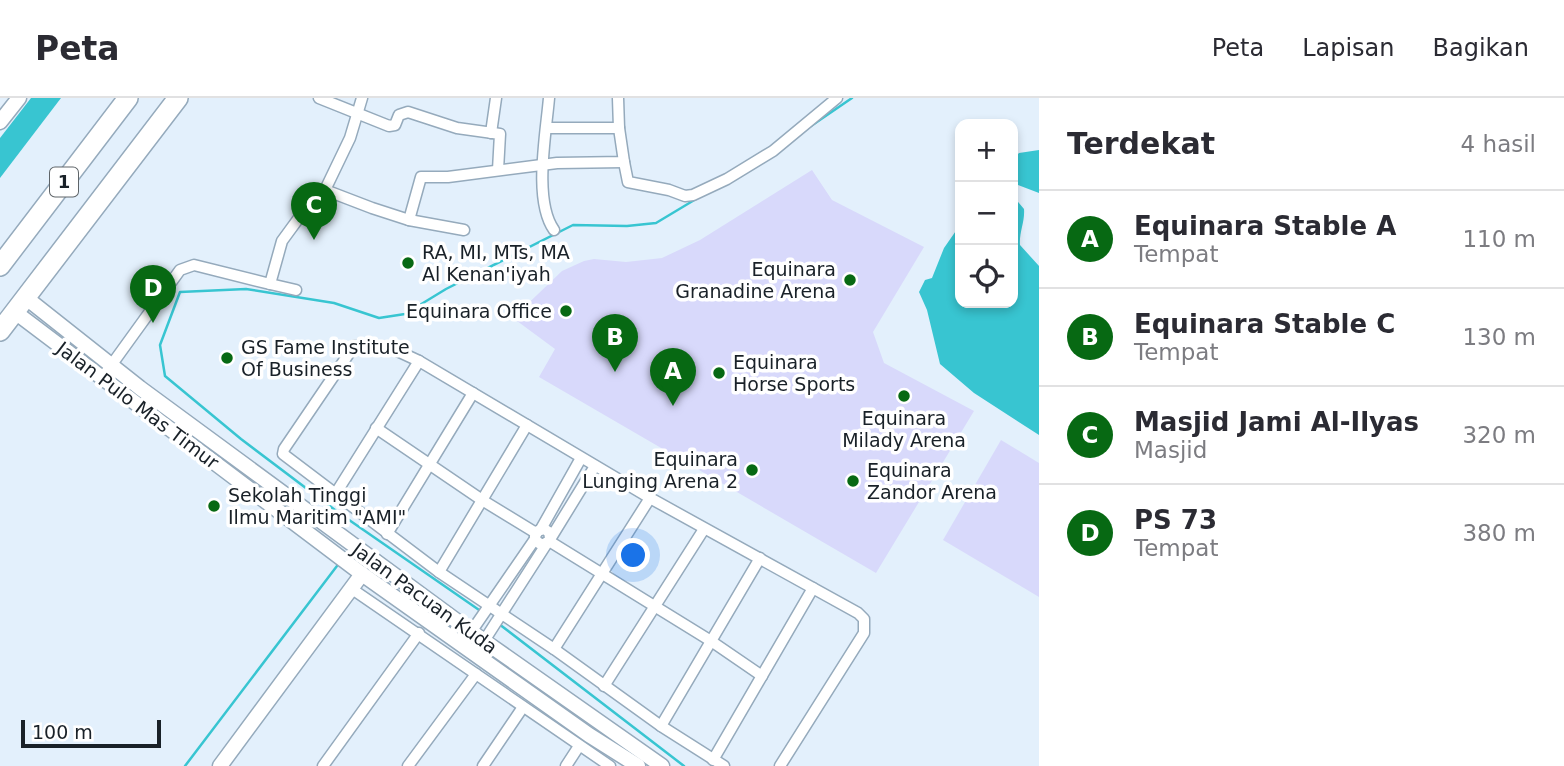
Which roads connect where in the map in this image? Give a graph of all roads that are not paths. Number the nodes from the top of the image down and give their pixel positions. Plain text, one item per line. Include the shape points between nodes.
1 (19, 98) edge
2 (128, 98) edge
3 (178, 98) edge
4 (319, 98) edge
5 (362, 98) edge
6 (496, 98) edge
7 (549, 98) edge
8 (618, 98) edge
9 (837, 98) edge
10 (358, 114) junction
11 (0, 121) edge
12 (547, 128) junction
13 (619, 128) junction
14 (491, 133) junction
15 (624, 162) junction
16 (543, 165) junction
17 (498, 170) junction
18 (325, 190) junction
19 (409, 220) junction
20 (464, 230) dead end
21 (554, 230) dead end
22 (0, 267) edge
23 (270, 284) junction
24 (296, 290) dead end
25 (20, 304) junction
26 (0, 331) edge
27 (419, 361) junction
28 (106, 372) junction
29 (473, 393) junction
30 (527, 425) junction
31 (376, 428) junction
32 (581, 458) junction
33 (430, 464) junction
34 (595, 466) junction
35 (336, 492) junction
36 (650, 498) junction
37 (482, 500) junction
38 (704, 529) junction
39 (387, 534) junction
40 (537, 534) junction
41 (549, 541) junction
42 (760, 558) junction
43 (357, 570) junction
44 (439, 572) junction
45 (602, 573) junction
46 (813, 588) junction
47 (352, 589) junction
48 (655, 607) junction
49 (489, 609) junction
50 (500, 617) junction
51 (473, 629) junction
52 (419, 633) junction
53 (486, 638) junction
54 (711, 641) junction
55 (554, 649) junction
56 (476, 674) junction
57 (762, 676) junction
58 (604, 686) junction
59 (523, 707) junction
60 (661, 726) junction
61 (579, 746) junction
62 (713, 760) junction
63 (326, 762) edge
64 (220, 766) edge
65 (408, 766) edge
66 (483, 766) edge
67 (566, 766) edge
68 (610, 766) edge
69 (638, 766) edge
70 (662, 766) edge
71 (724, 766) edge
72 (780, 766) edge

1 - 11 street
2 - 22 highway, 1
3 - 25 highway, 1
4 - 10 street
5 - 10 street
6 - 14 street
7 - 12 street
8 - 13 street
9 - 15 street via 773,151 693,195 628,182
10 - 14 street via 392,127 399,115 408,112
10 - 18 street
12 - 13 street
12 - 16 street
13 - 15 street
14 - 17 street via 501,135
15 - 16 street
16 - 17 street
16 - 21 street via 544,211
17 - 19 street via 421,177
18 - 19 street
18 - 23 street via 285,236
19 - 20 street
23 - 24 street
23 - 28 street via 194,265 186,267 174,275
25 - 26 highway, 1
25 - 28 street, Jalan Pacuan Kuda
27 - 29 street
27 - 31 street
27 - 35 street via 393,349 354,346 284,449 288,459
28 - 43 street, Jalan Pulo Mas Timur
28 - 51 street, Jalan Pacuan Kuda
29 - 30 street
29 - 33 street
30 - 32 street
30 - 37 street
31 - 33 street
31 - 35 street
32 - 34 street
32 - 40 street
33 - 37 street
33 - 39 street
34 - 36 street
34 - 41 street
35 - 39 street
36 - 38 street
36 - 45 street
37 - 40 street
37 - 44 street
38 - 42 street
38 - 48 street
39 - 44 street
40 - 41 street via 547,530
40 - 49 street
41 - 45 street
41 - 50 street
42 - 46 street
42 - 54 street
43 - 47 street
43 - 69 street, Jalan Pulo Mas Timur
44 - 49 street
45 - 48 street
45 - 55 street
46 - 57 street
46 - 72 street via 858,612 864,619 864,634
47 - 52 street
47 - 64 street
48 - 54 street
48 - 58 street
49 - 50 street
49 - 51 street
50 - 53 street
50 - 55 street
51 - 53 street, Jalan Pacuan Kuda
52 - 56 street
52 - 63 street
53 - 70 street, Jalan Pacuan Kuda
54 - 57 street
54 - 60 street
55 - 58 street
56 - 59 street
56 - 65 street
57 - 62 street
58 - 60 street
59 - 61 street
59 - 66 street
60 - 62 street
61 - 67 street
61 - 68 street
62 - 71 street

